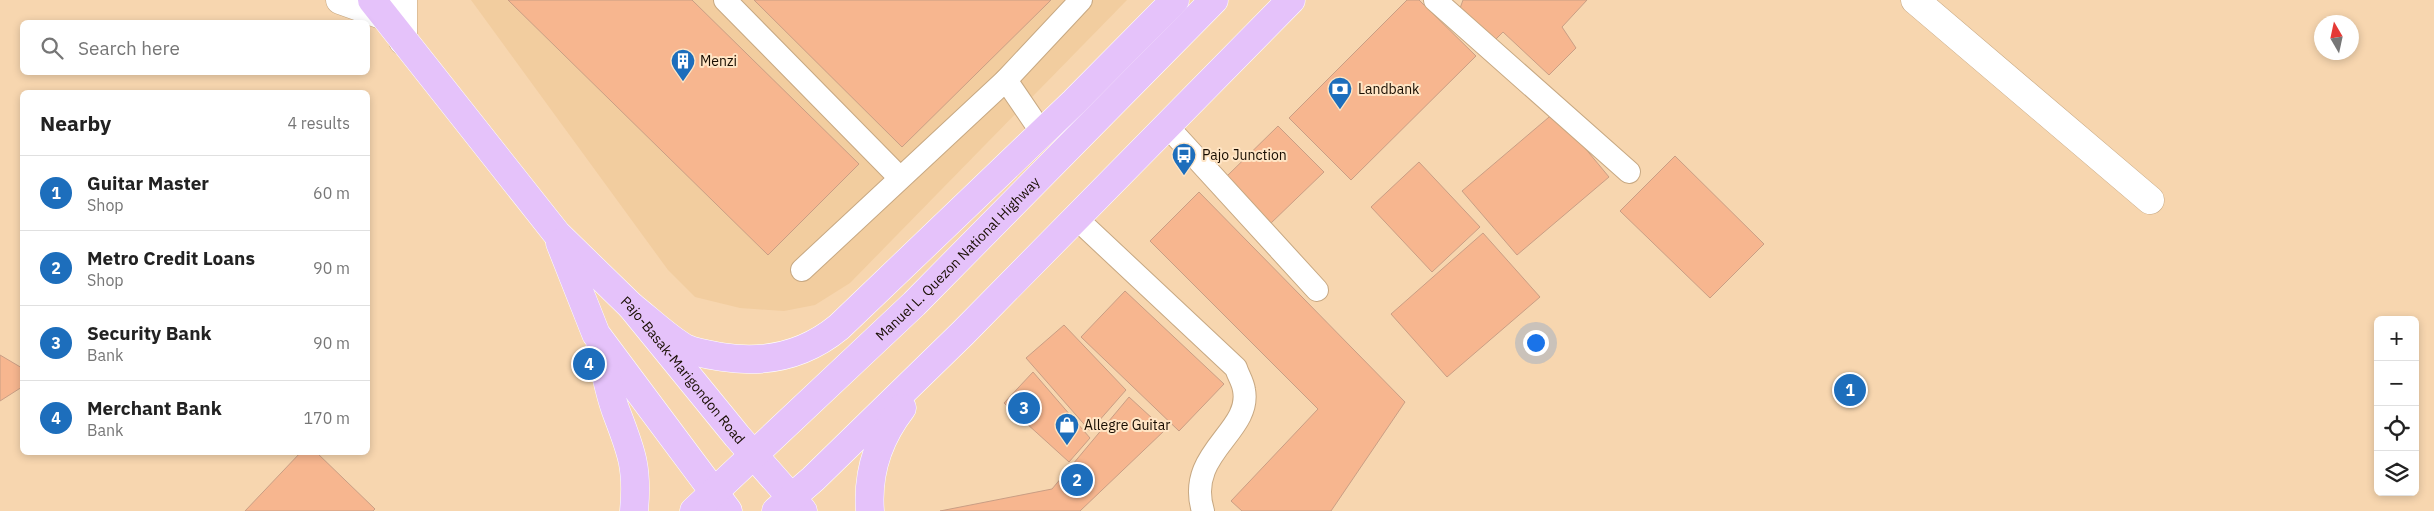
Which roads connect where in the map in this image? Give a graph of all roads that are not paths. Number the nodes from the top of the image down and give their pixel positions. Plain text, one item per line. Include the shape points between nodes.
1 (340, 0) edge
2 (725, 0) edge
3 (1081, 0) edge
4 (1175, 0) edge
5 (1214, 0) edge
6 (1291, 0) edge
7 (1435, 0) edge
8 (1915, 0) edge
9 (386, 5) edge
10 (1006, 80) junction
11 (1167, 126) junction
12 (1042, 133) junction
13 (1629, 172) dead end
14 (900, 178) junction
15 (2150, 200) dead end
16 (1076, 218) junction
17 (557, 234) junction
18 (802, 270) dead end
19 (1317, 290) dead end
20 (631, 306) junction
21 (962, 333) junction
22 (596, 334) junction
23 (754, 456) junction
24 (712, 505) edge
25 (790, 506) edge
26 (634, 511) edge
27 (870, 511) edge
28 (1203, 511) edge

1 - 9 street
2 - 14 lane
3 - 10 lane
4 - 12 main road
5 - 23 main road, Manuel L. Quezon National Highway via 914,304
6 - 11 main road
7 - 13 lane
8 - 15 street
9 - 17 main road, Pajo-Basak-Marigondon Road via 402,41
10 - 12 lane
10 - 14 lane
11 - 16 main road
11 - 19 lane
12 - 20 main road via 839,327 796,353 762,360 710,355 686,348
14 - 18 lane
16 - 21 main road
16 - 28 lane via 1236,368 1244,390 1242,410 1202,472 1199,497
17 - 20 main road, Pajo-Basak-Marigondon Road
17 - 22 main road, Pajo-Basak-Marigondon Road
20 - 23 main road, Pajo-Basak-Marigondon Road
21 - 25 main road
21 - 27 main road via 883,436 873,462
22 - 24 main road, Pajo-Basak-Marigondon Road
22 - 26 main road via 617,414 632,454 636,484
23 - 24 main road, Manuel L. Quezon National Highway
23 - 25 main road, Pajo-Basak-Marigondon Road

